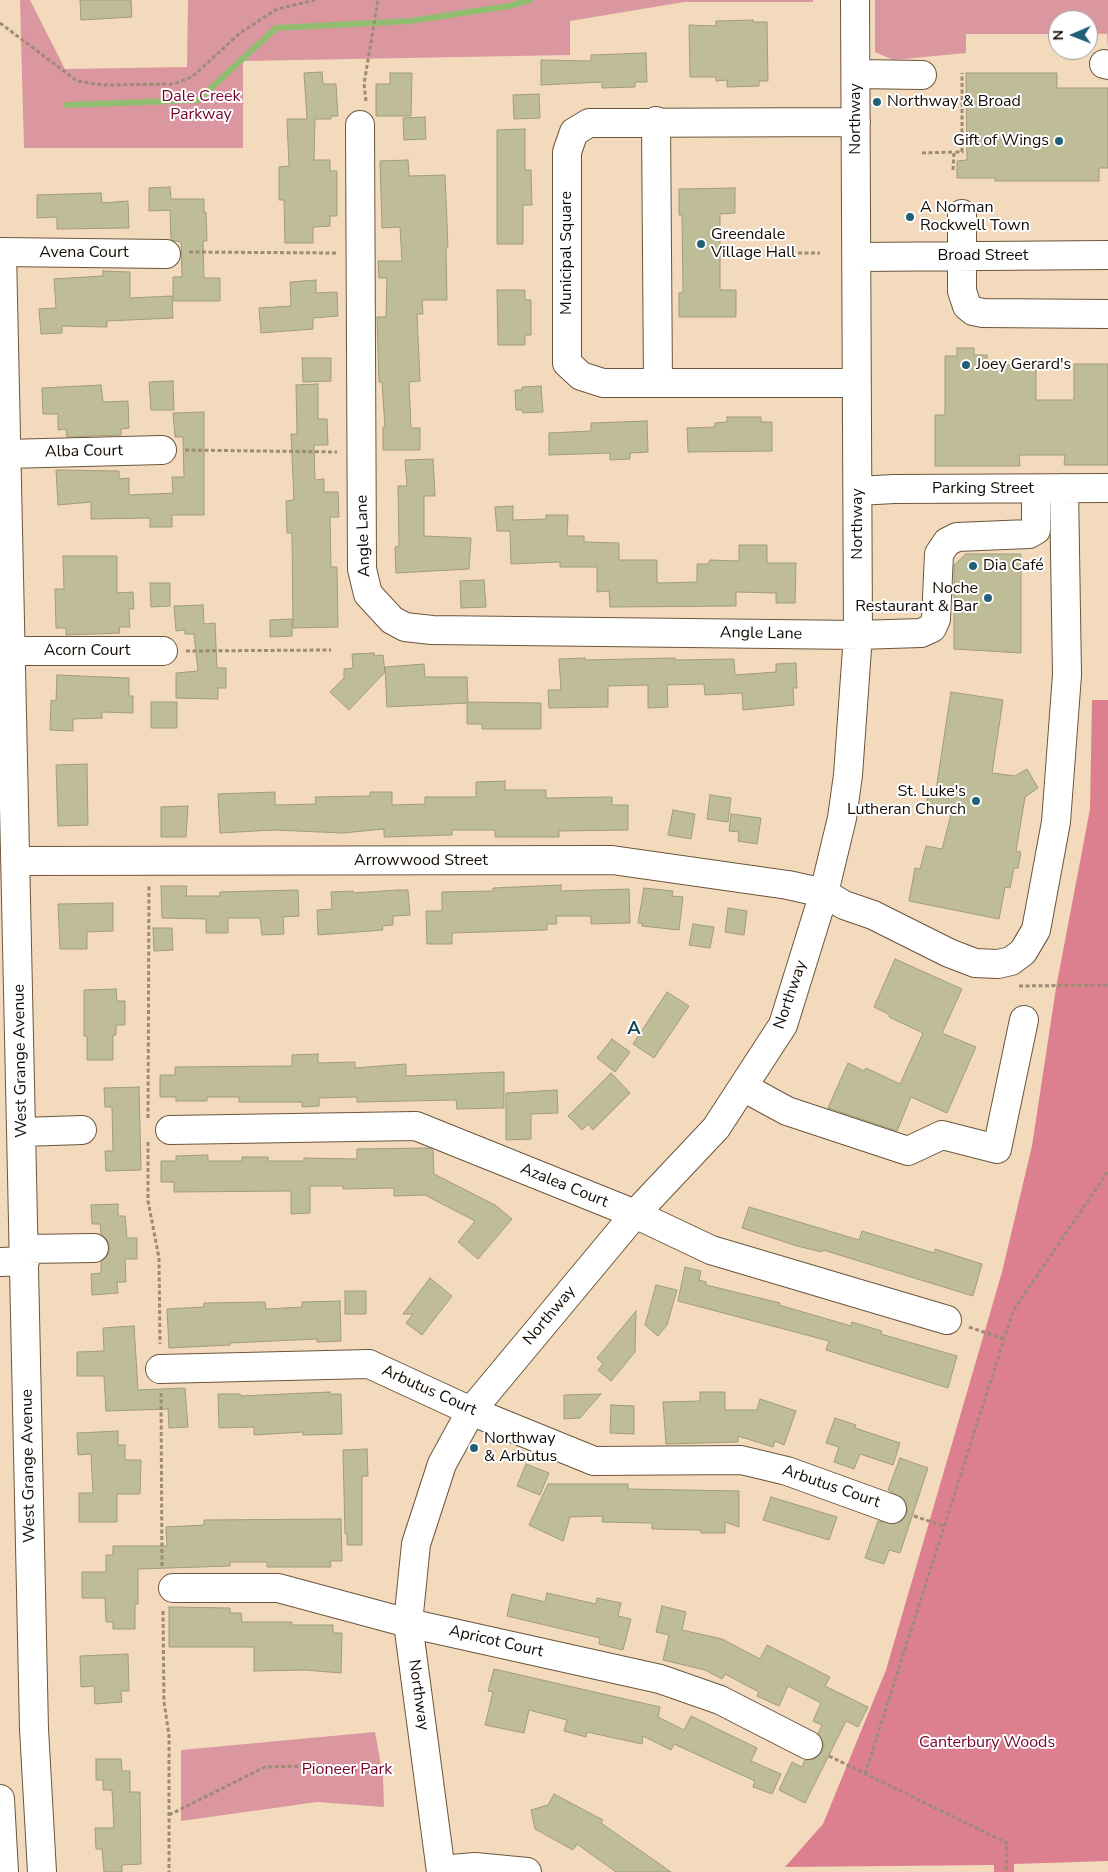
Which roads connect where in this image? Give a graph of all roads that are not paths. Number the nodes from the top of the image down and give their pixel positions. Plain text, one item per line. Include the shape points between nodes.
1 (855, 8) edge
2 (856, 74) junction
3 (922, 75) dead end
4 (364, 115) road end
5 (656, 121) junction
6 (856, 122) junction
7 (962, 214) dead end
8 (1, 252) edge
9 (166, 254) road end
10 (1108, 255) edge
11 (962, 256) junction
12 (857, 257) junction
13 (1108, 314) edge
14 (658, 383) junction
15 (856, 383) junction
16 (162, 450) road end
17 (6, 454) junction
18 (1036, 488) junction
19 (1064, 488) junction
20 (1108, 488) edge
21 (858, 491) junction
22 (858, 635) junction
23 (10, 651) junction
24 (163, 651) road end
25 (17, 861) junction
26 (824, 893) junction
27 (1024, 1020) dead end
28 (743, 1087) junction
29 (155, 1128) road end
30 (82, 1130) dead end
31 (22, 1132) junction
32 (635, 1214) junction
33 (94, 1248) dead end
34 (16, 1258) edge
35 (947, 1320) road end
36 (160, 1369) road end
37 (471, 1411) junction
38 (892, 1509) road end
39 (166, 1590) road end
40 (408, 1622) junction
41 (808, 1745) road end
42 (0, 1799) edge
43 (441, 1871) edge
44 (4, 1872) edge
45 (42, 1872) edge
46 (527, 1872) edge

1 - 2 street, Northway
2 - 3 street
2 - 6 street, Northway
4 - 22 street, Angle Lane via 362,569 368,594 386,615 405,627 432,630
5 - 6 street, Municipal Square
5 - 14 street
5 - 14 street, Municipal Square via 590,123 574,132 567,152 567,353 568,363 581,376 603,383
6 - 12 street, Northway
7 - 11 street
8 - 9 street, Avena Court
8 - 17 street, West Grange Avenue
10 - 11 street, Broad Street
11 - 12 street, Broad Street
11 - 13 street via 962,291 967,306 973,311
12 - 15 street, Northway
14 - 15 street, Municipal Square
15 - 21 street, Northway
16 - 17 street, Alba Court
17 - 23 street, West Grange Avenue
18 - 19 street, Parking Street
18 - 21 street, Parking Street
18 - 22 street, Angle Lane via 1036,530 1029,534 957,537 947,542 939,554 936,619 932,628 921,633
19 - 20 street, Parking Street
19 - 26 street, Arrowwood Street via 1066,701 1056,822 1036,930 1023,952 998,964 974,963
21 - 22 street, Northway
22 - 26 street, Northway via 848,775 842,818
23 - 24 street, Acorn Court
23 - 25 street, West Grange Avenue
25 - 26 street, Arrowwood Street via 612,860
25 - 31 street, West Grange Avenue
26 - 28 street, Northway via 783,1025
27 - 28 street via 997,1149 942,1135 908,1151 787,1111
28 - 32 street, Northway via 716,1128
29 - 32 street, Azalea Court via 416,1126
30 - 31 street
31 - 34 street, West Grange Avenue
32 - 35 street, Azalea Court via 711,1250
32 - 37 street, Northway
33 - 34 street
34 - 45 street, West Grange Avenue
36 - 37 street, Arbutus Court via 369,1364
37 - 38 street, Arbutus Court via 594,1461 741,1460 787,1471
37 - 40 street, Northway via 442,1464 416,1544
39 - 40 street, Apricot Court via 278,1588
40 - 41 street, Apricot Court via 660,1679 720,1700
40 - 43 street, Northway
42 - 44 street
43 - 46 street via 475,1867

